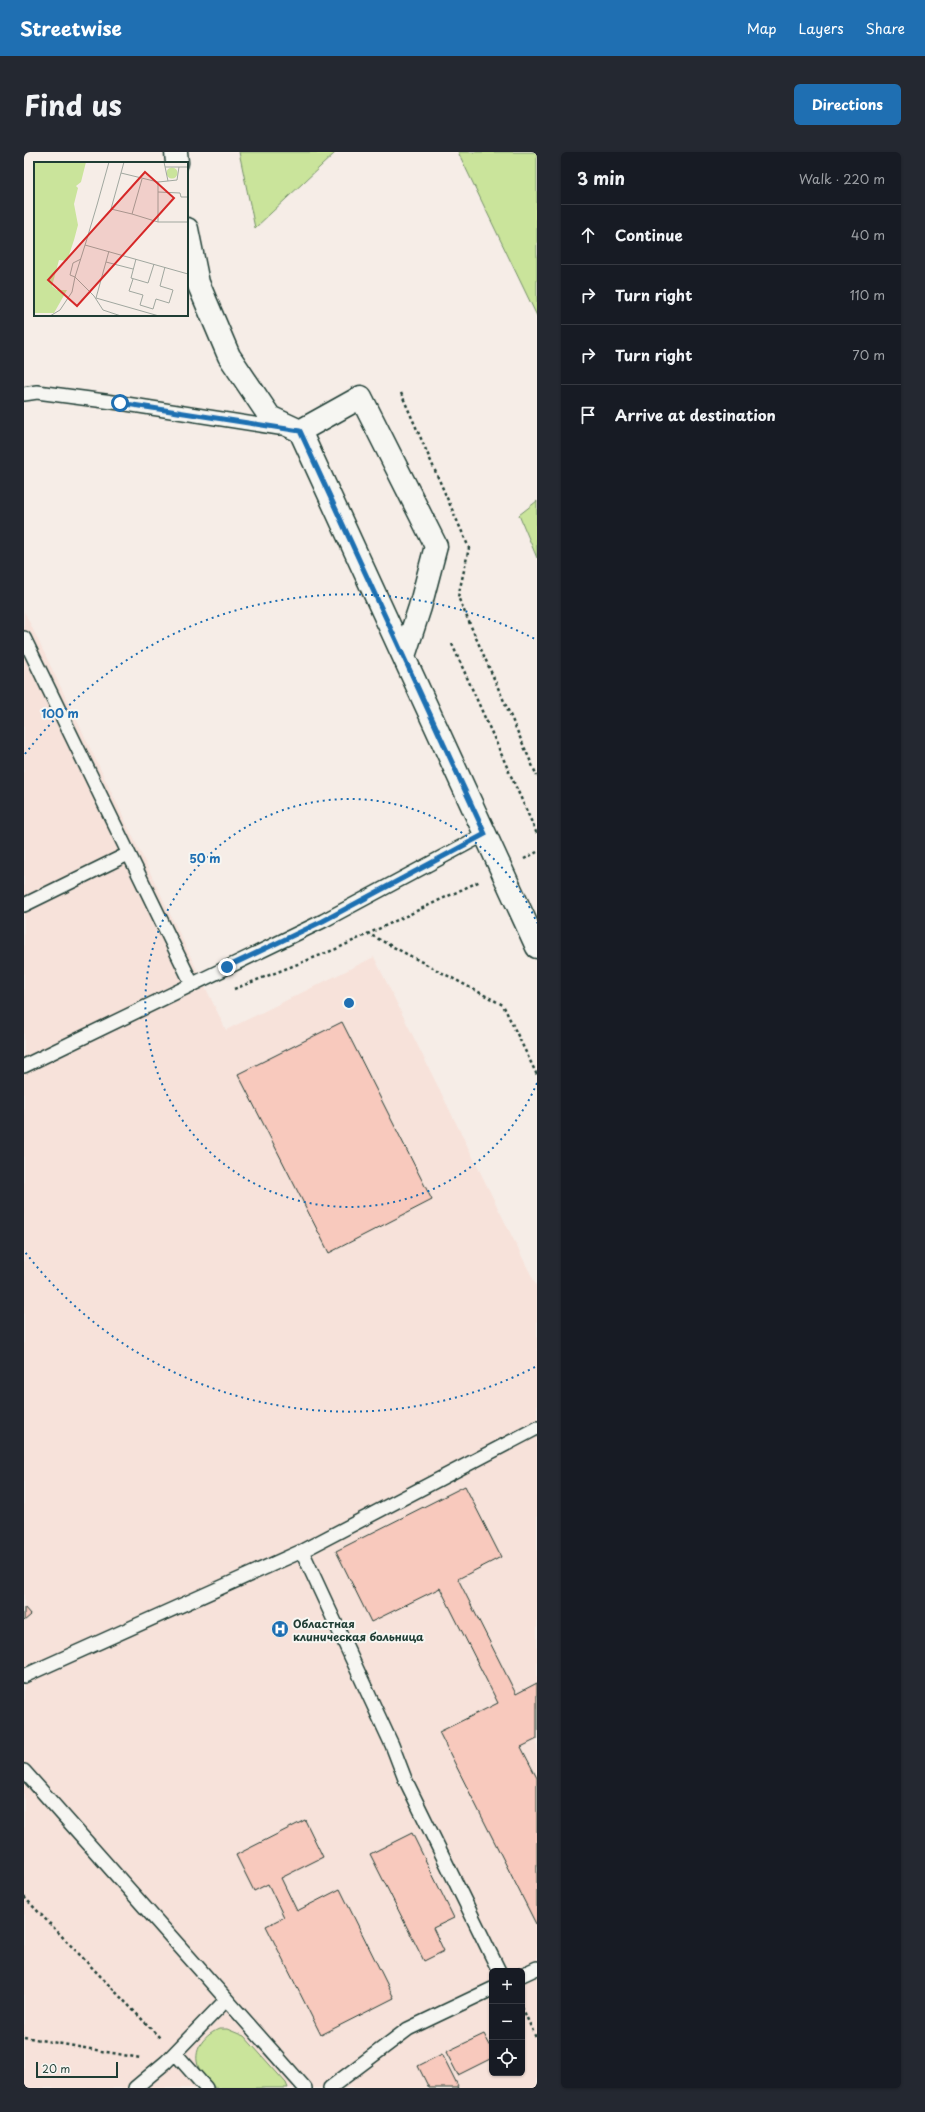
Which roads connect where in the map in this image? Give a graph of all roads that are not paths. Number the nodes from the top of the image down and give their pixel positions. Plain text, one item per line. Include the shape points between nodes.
1 (176, 152) edge
2 (178, 162) edge
3 (188, 234) edge
4 (24, 394) edge
5 (300, 431) junction
6 (24, 638) edge
7 (404, 656) junction
8 (485, 834) junction
9 (128, 854) junction
10 (24, 904) edge
11 (537, 947) edge
12 (192, 984) junction
13 (24, 1066) edge
14 (537, 1428) edge
15 (302, 1551) junction
16 (24, 1676) edge
17 (24, 1771) edge
18 (498, 1968) edge
19 (537, 1968) edge
20 (525, 1974) edge
21 (489, 1990) edge
22 (226, 2000) junction
23 (175, 2053) junction
24 (135, 2088) edge
25 (206, 2088) edge
26 (305, 2088) edge
27 (330, 2088) edge

1 - 2 street
3 - 5 street via 198,283 229,356 270,417
4 - 5 lane via 37,392 120,403
5 - 7 street
5 - 7 street via 361,397 436,546
6 - 9 lane
7 - 8 street
8 - 11 street
8 - 12 lane via 323,921
9 - 10 lane
9 - 12 lane
12 - 13 lane
14 - 15 lane
15 - 16 lane
15 - 18 lane via 392,1745 405,1779
17 - 22 lane
19 - 20 lane
21 - 27 lane via 408,2029
22 - 23 lane
22 - 26 lane
23 - 24 lane
23 - 25 lane

